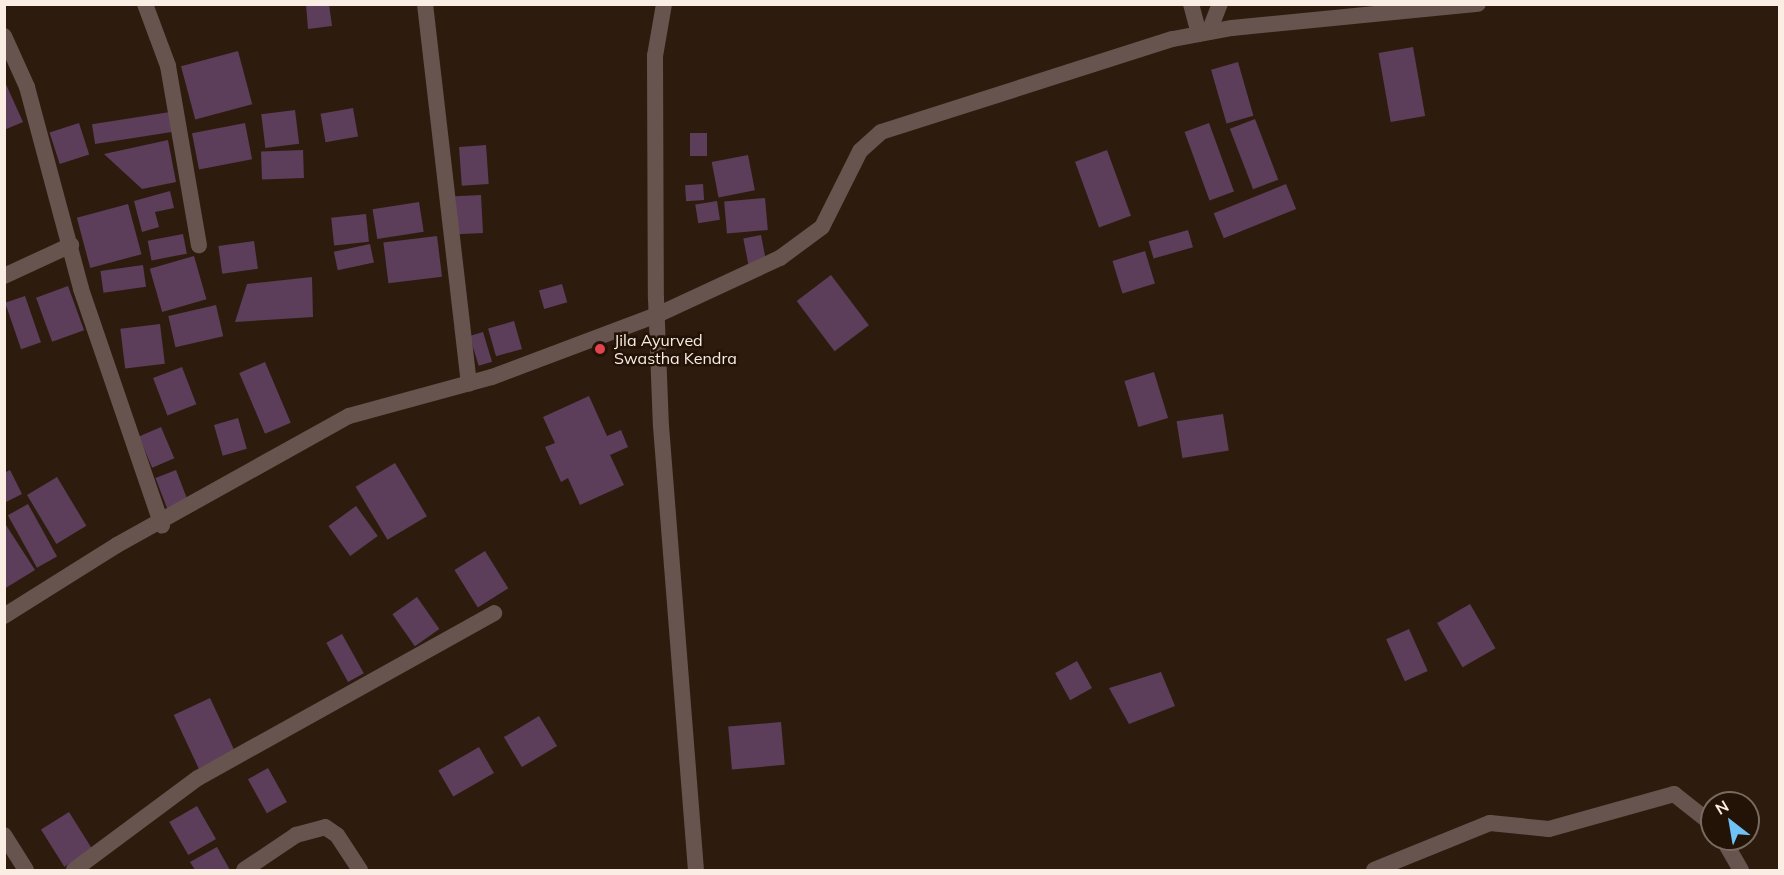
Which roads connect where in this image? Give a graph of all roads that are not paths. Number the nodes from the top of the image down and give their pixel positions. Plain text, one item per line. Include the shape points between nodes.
1 (144, 4) edge
2 (425, 4) edge
3 (664, 4) edge
4 (1191, 4) edge
5 (1220, 4) edge
6 (1478, 4) edge
7 (1204, 33) junction
8 (4, 36) edge
9 (70, 245) junction
10 (199, 245) dead end
11 (4, 276) edge
12 (657, 315) junction
13 (469, 383) junction
14 (162, 525) junction
15 (494, 613) dead end
16 (4, 616) edge
17 (1700, 815) edge
18 (4, 835) edge
19 (1730, 851) edge
20 (26, 870) edge
21 (74, 870) edge
22 (244, 870) edge
23 (360, 870) edge
24 (696, 870) edge
25 (1374, 870) edge
26 (1741, 870) edge

1 - 10 street via 168,66
2 - 13 street
3 - 12 street via 655,67
4 - 7 street
5 - 7 street
6 - 7 street
7 - 12 street via 1034,80 881,132 860,151 822,227 780,258
8 - 9 street via 27,87
9 - 11 street
9 - 14 street
12 - 13 street
12 - 24 street
13 - 14 street via 349,416
14 - 16 street via 117,545
15 - 21 street via 198,778
17 - 25 street via 1674,794 1549,829 1490,823
18 - 20 street
19 - 26 street
22 - 23 street via 296,835 325,826 337,835

